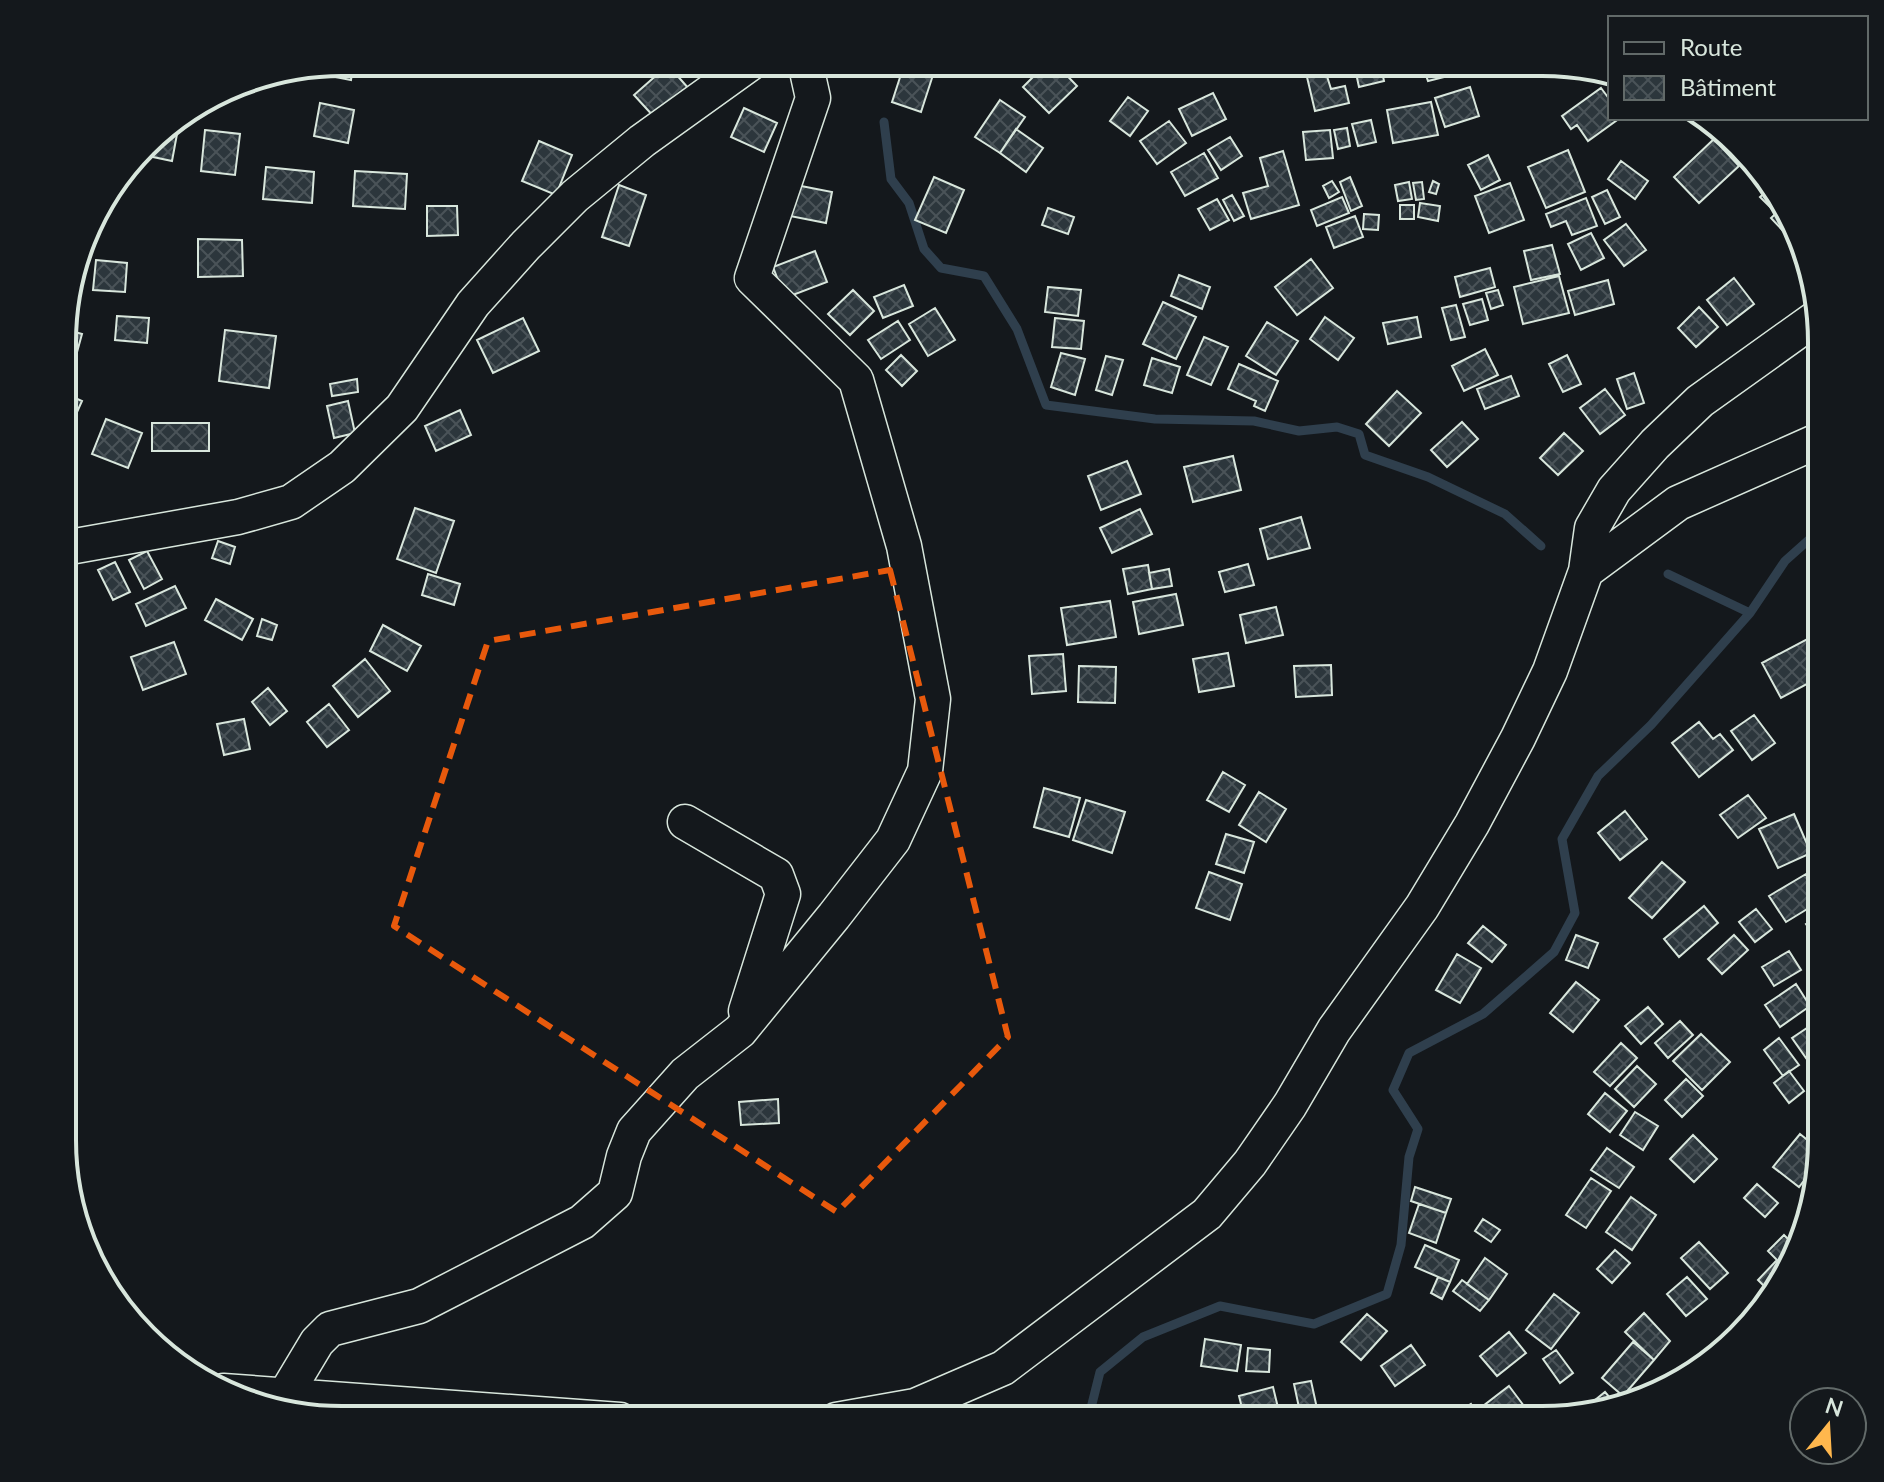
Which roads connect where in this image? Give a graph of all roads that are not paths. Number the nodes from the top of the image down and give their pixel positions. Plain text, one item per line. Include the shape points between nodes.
1 (732, 76) edge
2 (808, 76) edge
3 (1807, 324) edge
4 (1808, 445) edge
5 (76, 546) edge
6 (1586, 571) junction
7 (685, 822) dead end
8 (740, 1031) junction
9 (285, 1400) edge
10 (916, 1405) edge

1 - 5 street via 575,196 473,304 402,408 329,476 291,502 252,514
2 - 8 street via 813,98 752,278 856,380 904,546 933,699 925,771 893,840
3 - 6 street via 1700,401 1655,444 1614,490 1592,528
4 - 6 street via 1678,503
6 - 10 street via 1550,671 1472,824 1250,1163 1207,1214 1003,1368
7 - 8 street via 776,875 783,894
8 - 9 street via 685,1074 634,1131 615,1193 582,1222 419,1306 330,1329

